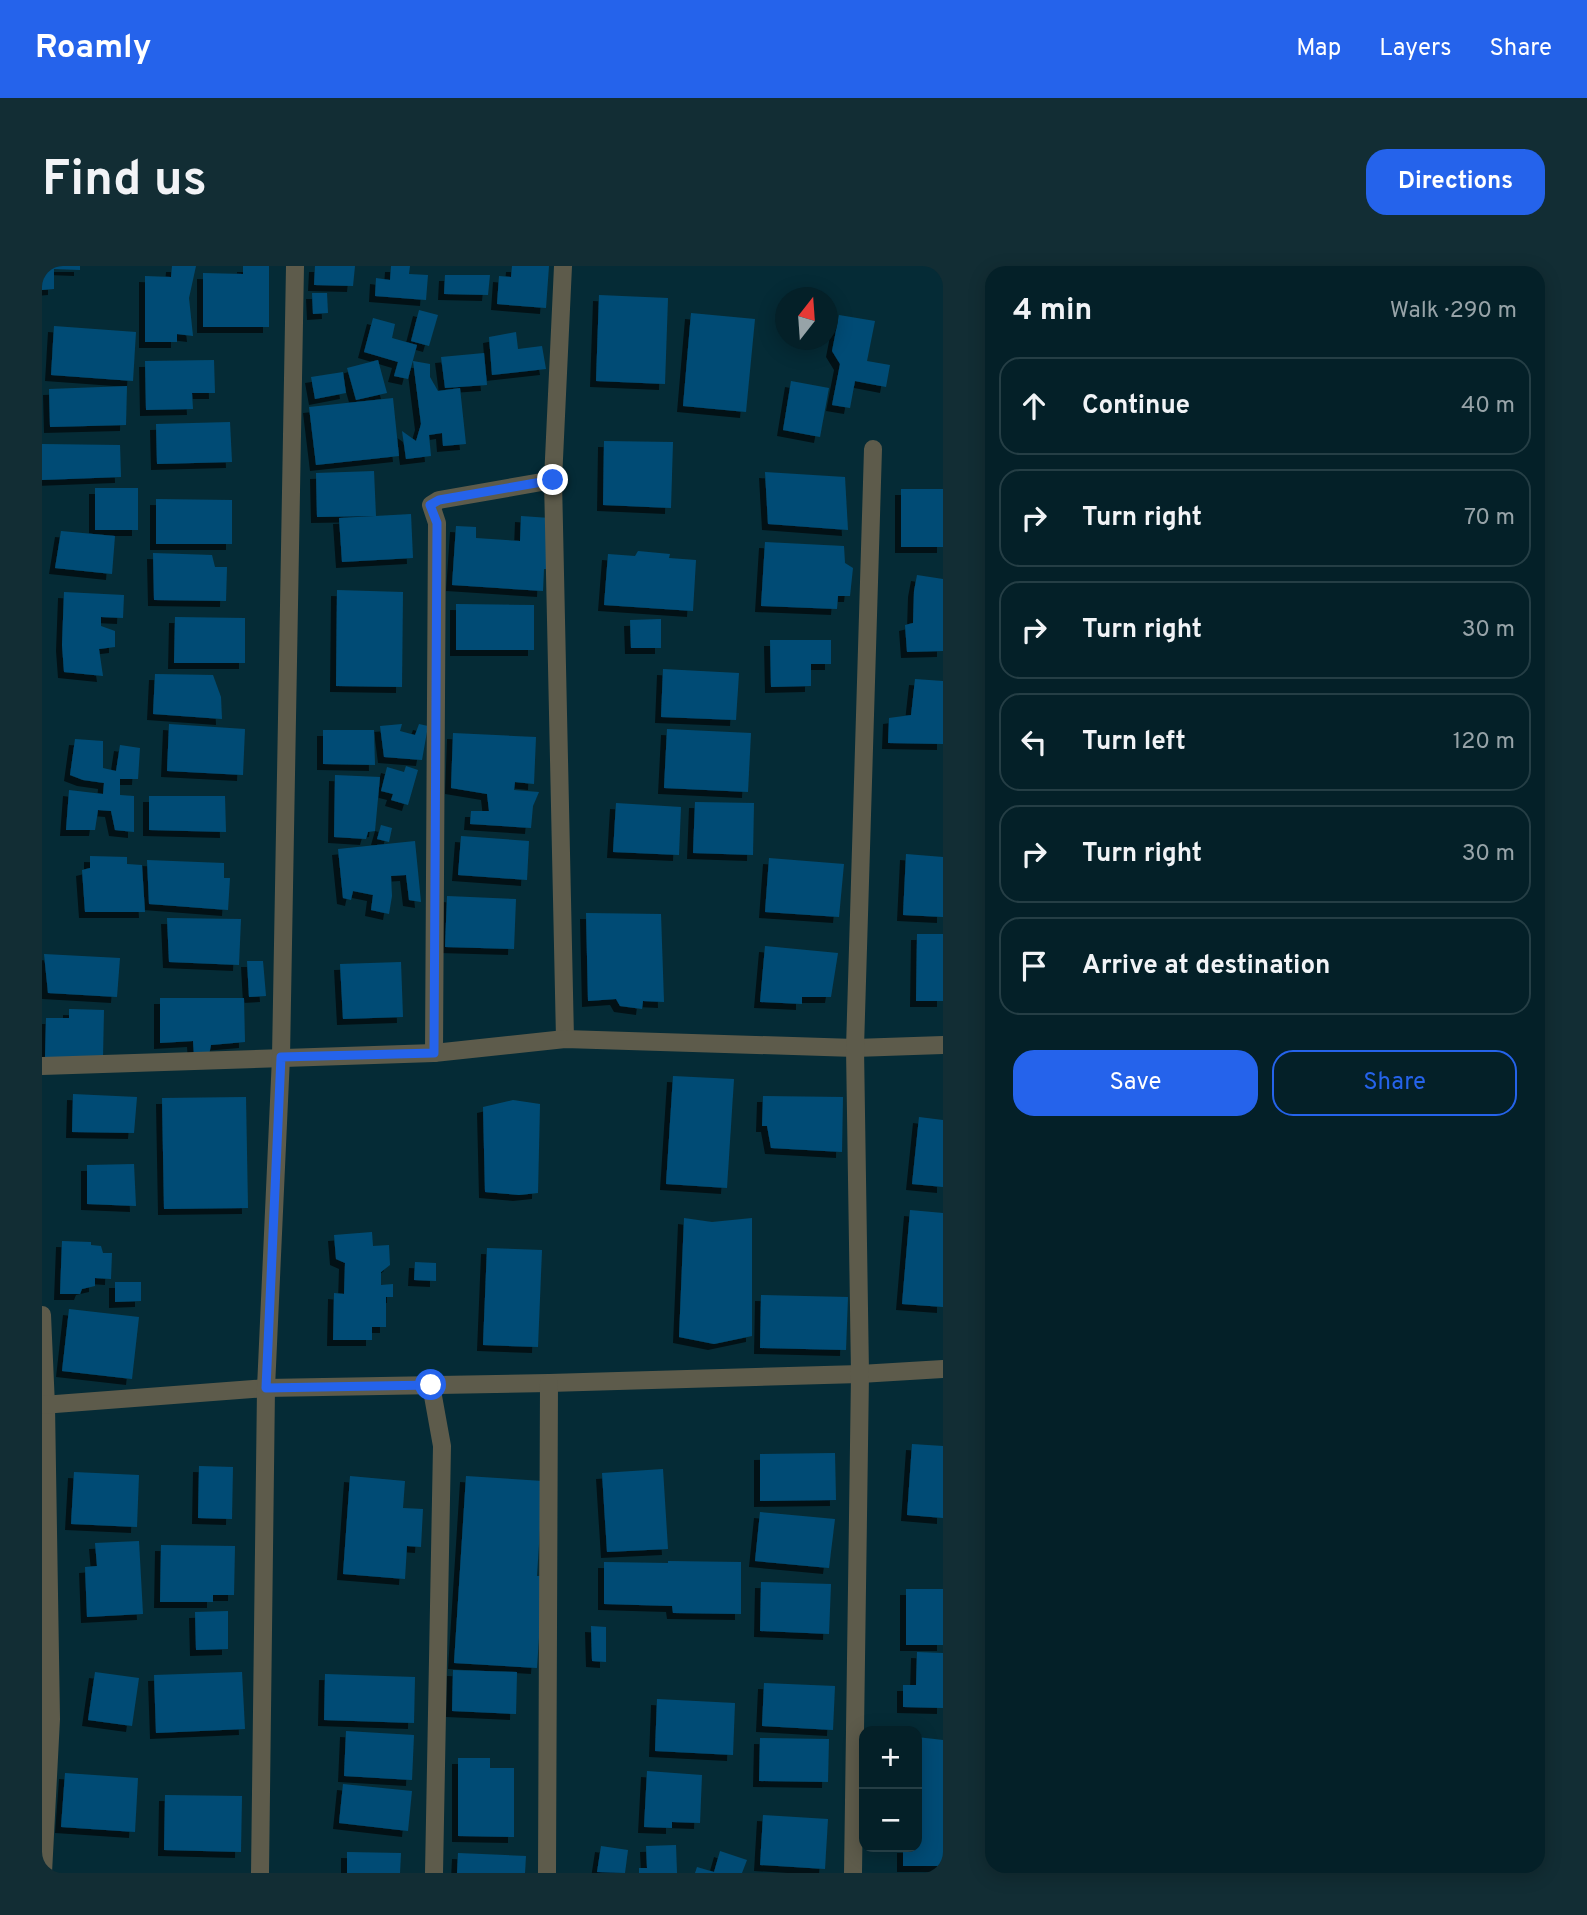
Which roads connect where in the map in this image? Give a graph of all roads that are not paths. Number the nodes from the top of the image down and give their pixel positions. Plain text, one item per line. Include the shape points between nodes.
1 (295, 266) edge
2 (563, 266) edge
3 (873, 449) dead end
4 (553, 480) junction
5 (565, 1040) junction
6 (943, 1045) edge
7 (855, 1048) junction
8 (434, 1053) junction
9 (281, 1057) junction
10 (42, 1066) edge
11 (42, 1315) edge
12 (943, 1369) edge
13 (860, 1374) junction
14 (549, 1383) junction
15 (431, 1385) junction
16 (266, 1388) junction
17 (44, 1406) edge
18 (43, 1873) edge
19 (260, 1873) edge
20 (434, 1873) edge
21 (547, 1873) edge
22 (853, 1873) edge

1 - 9 street
2 - 4 street
3 - 7 street
4 - 5 street
4 - 8 street via 430,505 437,523
5 - 7 street
5 - 8 street
6 - 7 street
7 - 13 street
8 - 9 street
9 - 10 street
9 - 16 street
11 - 17 street
12 - 13 street
13 - 14 street
13 - 22 street
14 - 15 street
14 - 21 street
15 - 16 street
15 - 20 street via 442,1446
16 - 17 street
16 - 19 street
17 - 18 street via 51,1719

